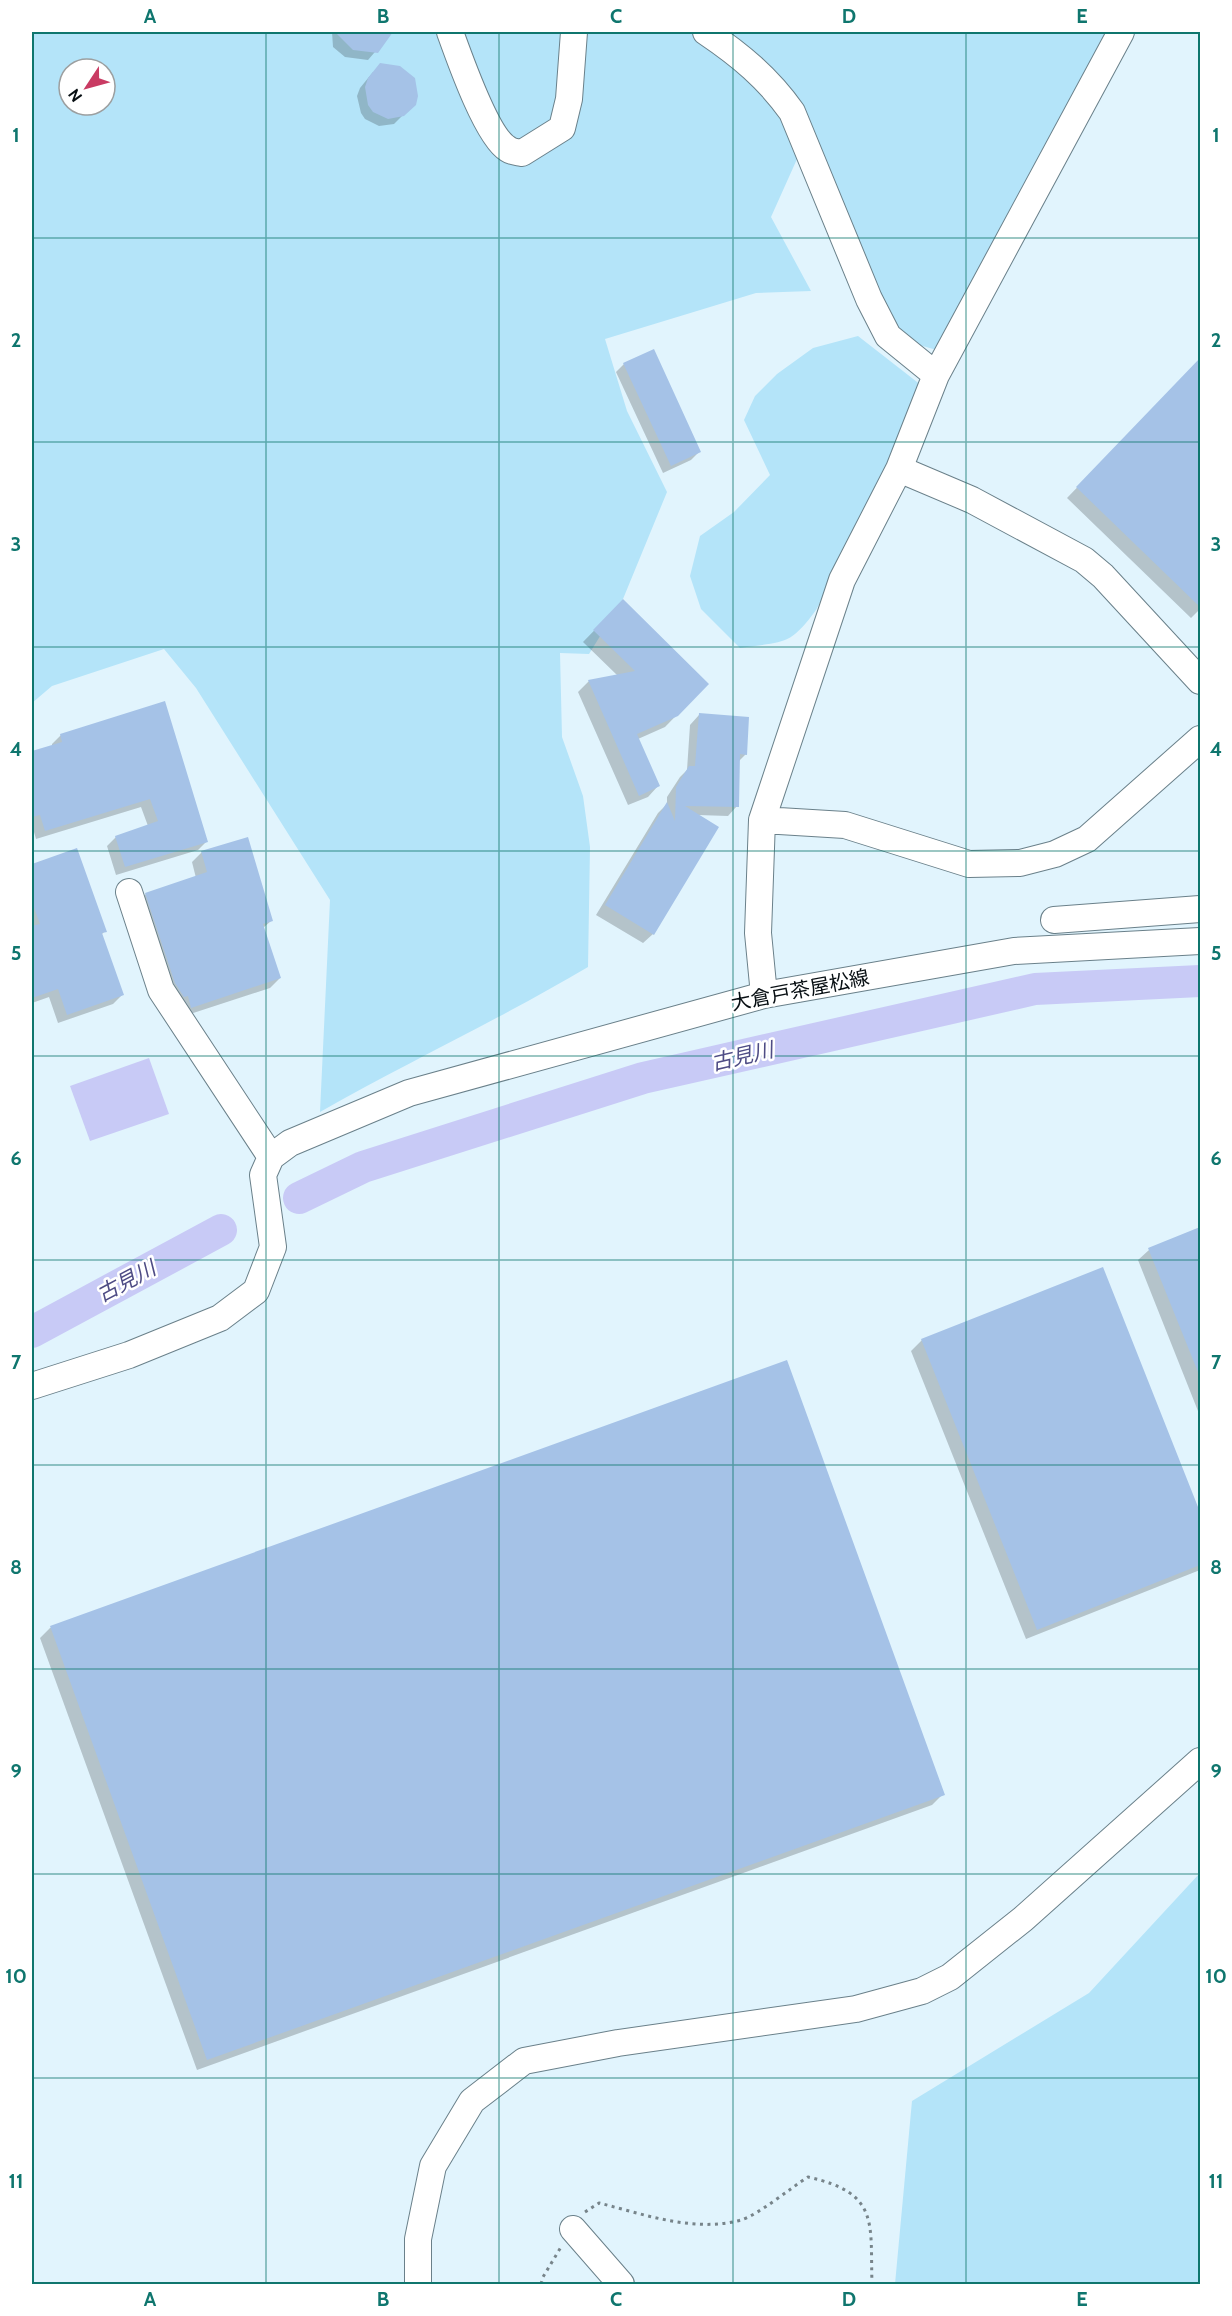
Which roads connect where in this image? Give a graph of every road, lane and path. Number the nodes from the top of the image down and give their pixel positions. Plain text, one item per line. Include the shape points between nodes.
1 (450, 32) edge
2 (574, 32) edge
3 (706, 32) edge
4 (1121, 32) edge
5 (936, 375) junction
6 (899, 469) junction
7 (1200, 681) edge
8 (1200, 739) edge
9 (762, 820) junction
10 (129, 892) dead end
11 (1200, 909) edge
12 (1054, 920) dead end
13 (1200, 941) edge
14 (764, 995) junction
15 (271, 1157) junction
16 (32, 1386) edge
17 (1200, 1761) edge
18 (573, 2229) junction
19 (418, 2284) edge
20 (541, 2284) edge
21 (621, 2284) edge
22 (872, 2284) edge

1 - 2 street via 496,139 508,150 522,153 562,128 569,99
3 - 5 street via 747,60 792,112 888,336
4 - 5 street
5 - 6 street
6 - 7 street via 972,500 1084,560
6 - 9 street via 842,580
8 - 9 street via 1086,838 1055,854 1020,863 969,864 845,825
9 - 14 street via 758,933
10 - 15 street via 161,990
11 - 12 street
13 - 14 street, 大倉戸茶屋松線 via 1014,951
14 - 15 street, 大倉戸茶屋松線 via 409,1093 290,1143
15 - 16 street via 263,1175 273,1247 255,1291 220,1318 129,1355
17 - 19 street via 1023,1919 950,1977 922,1991 856,2009 618,2043 524,2061 472,2101 433,2166 418,2240
18 - 20 path
18 - 21 street
18 - 22 path via 581,2215 599,2203 661,2219 702,2224 742,2220 808,2177 832,2182 856,2196 870,2219

